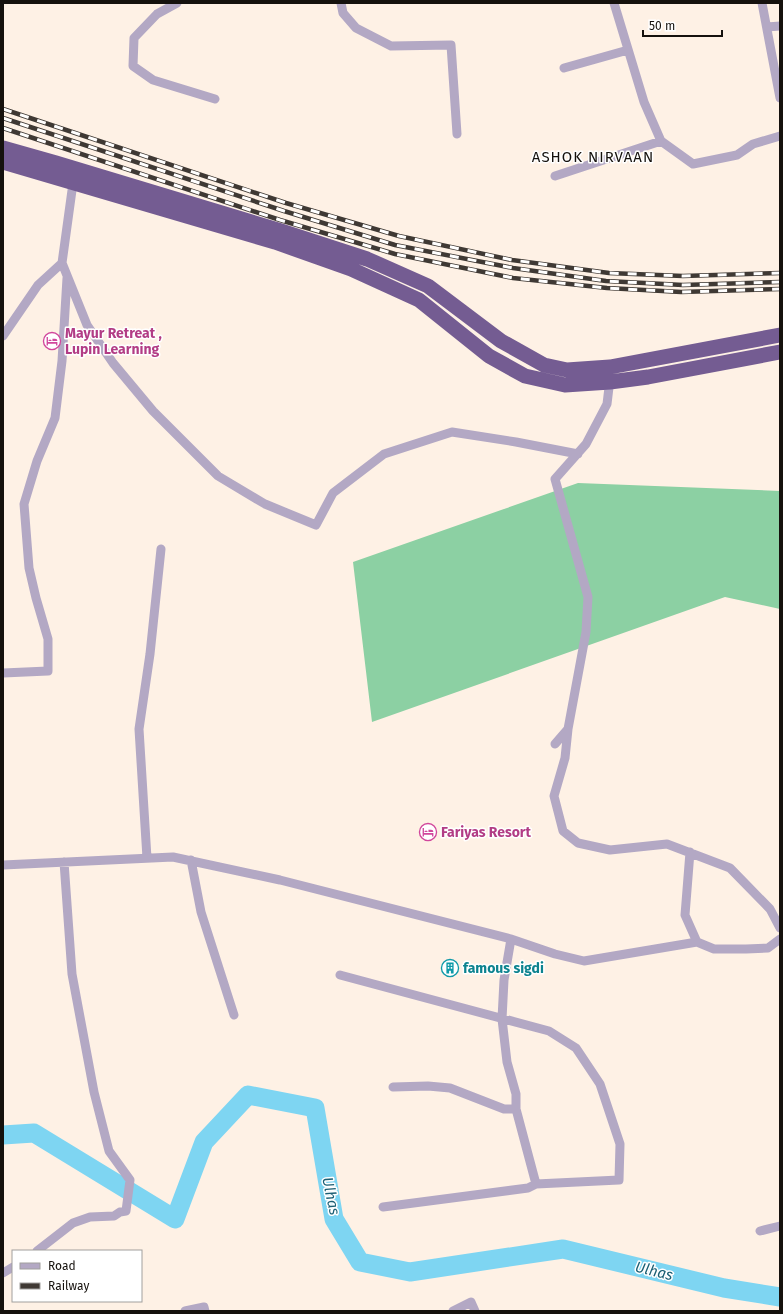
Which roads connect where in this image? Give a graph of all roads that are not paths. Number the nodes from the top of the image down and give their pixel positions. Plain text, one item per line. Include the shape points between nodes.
1 (177, 3) edge
2 (342, 3) edge
3 (614, 3) edge
4 (762, 3) edge
5 (780, 26) edge
6 (767, 27) junction
7 (628, 50) junction
8 (564, 68) dead end
9 (780, 98) edge
10 (215, 99) dead end
11 (457, 134) dead end
12 (780, 136) edge
13 (661, 141) junction
14 (3, 148) edge
15 (3, 162) edge
16 (555, 176) dead end
17 (73, 183) junction
18 (62, 263) junction
19 (67, 276) junction
20 (3, 336) edge
21 (780, 336) edge
22 (780, 352) edge
23 (610, 375) junction
24 (578, 454) junction
25 (160, 549) dead end
26 (3, 673) edge
27 (568, 729) junction
28 (555, 744) dead end
29 (690, 852) junction
30 (147, 858) junction
31 (191, 860) junction
32 (64, 862) junction
33 (3, 865) edge
34 (780, 928) edge
35 (510, 939) junction
36 (780, 939) edge
37 (697, 942) junction
38 (340, 975) dead end
39 (234, 1015) dead end
40 (502, 1019) junction
41 (393, 1087) dead end
42 (516, 1109) junction
43 (536, 1184) junction
44 (383, 1207) dead end
45 (780, 1226) edge
46 (760, 1231) dead end
47 (38, 1250) edge
48 (12, 1268) edge
49 (3, 1273) edge
50 (186, 1311) edge
51 (205, 1311) edge
52 (453, 1311) edge
53 (476, 1311) edge

1 - 10 street via 157,14 134,38 134,66 153,80
2 - 11 street via 343,13 356,28 391,46 451,45
3 - 7 street
4 - 6 street
5 - 6 street
6 - 9 street
7 - 8 street
7 - 13 street via 644,102
12 - 13 street via 753,144 737,155 693,164
13 - 16 street
14 - 23 highway via 274,228 366,259 428,286 501,340 544,365
15 - 17 highway
17 - 18 street
17 - 23 highway via 275,242 351,269 419,300 489,356 525,376 565,384
18 - 19 street
18 - 20 street via 38,284
19 - 24 street via 87,325 113,363 153,411 218,476 266,504 316,525 332,493 384,454 452,432
19 - 26 street via 62,361 55,418 37,461 24,504 29,568 48,639 48,671
21 - 23 highway
22 - 23 highway via 648,377
23 - 24 street via 607,404
24 - 27 street via 555,479 588,597 586,632
25 - 30 street via 150,654 139,729
27 - 28 street
27 - 29 street via 565,758 554,796 563,831 578,843 610,850 667,844
29 - 34 street via 730,868 770,909
29 - 37 street via 685,915
30 - 31 street via 173,856
30 - 32 street
31 - 35 street
31 - 39 street via 201,912
32 - 33 street
32 - 47 street via 72,974 94,1092 109,1151 130,1180 126,1211 114,1216 90,1217 73,1223
35 - 37 street via 584,961
35 - 40 street
36 - 37 street via 768,948 746,949 714,949
38 - 40 street
40 - 42 street via 507,1062 516,1094
40 - 43 street via 549,1031 576,1048 600,1084 620,1144 618,1180
41 - 42 street via 450,1088 504,1109
42 - 43 street
43 - 44 street via 528,1188
45 - 46 street
48 - 49 street
50 - 51 street via 204,1307
52 - 53 street via 471,1302

